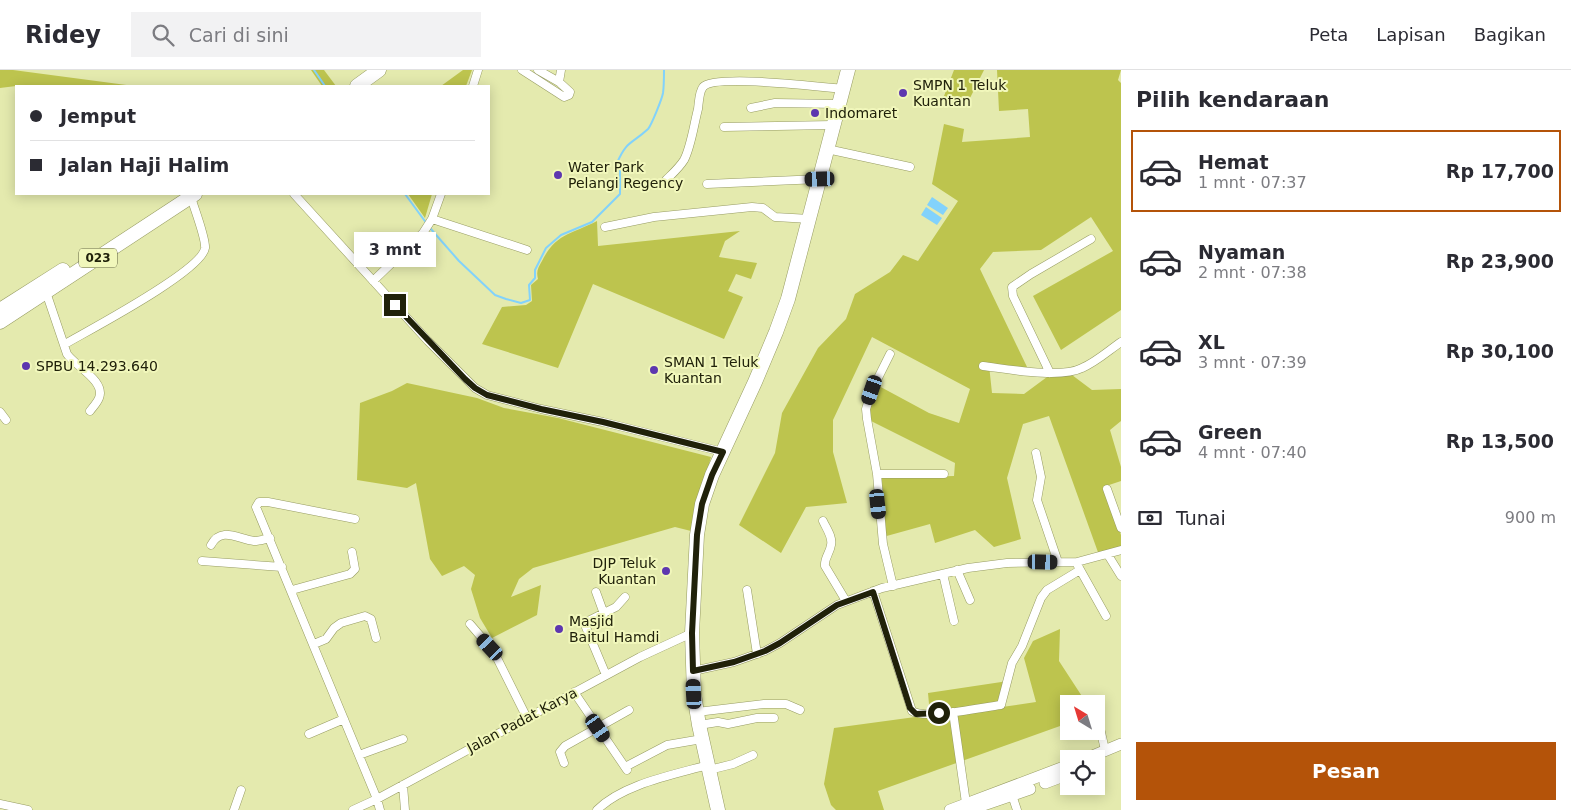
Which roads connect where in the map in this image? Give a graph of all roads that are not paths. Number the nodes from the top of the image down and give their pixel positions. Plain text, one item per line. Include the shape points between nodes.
1 (367, 70) edge
2 (379, 70) edge
3 (478, 70) edge
4 (522, 70) edge
5 (538, 70) edge
6 (562, 70) edge
7 (848, 70) edge
8 (559, 82) junction
9 (351, 85) edge
10 (473, 85) edge
11 (843, 89) junction
12 (839, 104) junction
13 (752, 108) dead end
14 (834, 125) junction
15 (724, 126) dead end
16 (827, 148) junction
17 (910, 167) dead end
18 (820, 179) junction
19 (666, 180) dead end
20 (707, 184) dead end
21 (189, 195) edge
22 (295, 195) edge
23 (440, 195) edge
24 (810, 219) junction
25 (429, 224) junction
26 (605, 228) dead end
27 (1091, 239) dead end
28 (527, 250) dead end
29 (69, 272) junction
30 (373, 281) junction
31 (46, 292) junction
32 (1, 311) edge
33 (1121, 342) edge
34 (65, 344) junction
35 (890, 354) dead end
36 (983, 366) dead end
37 (1050, 372) junction
38 (0, 412) edge
39 (90, 412) dead end
40 (6, 420) dead end
41 (723, 452) junction
42 (1036, 453) dead end
43 (877, 474) junction
44 (944, 474) dead end
45 (1107, 489) dead end
46 (355, 519) dead end
47 (823, 521) dead end
48 (1121, 528) edge
49 (270, 538) junction
50 (211, 545) dead end
51 (1121, 550) edge
52 (352, 552) dead end
53 (1108, 555) junction
54 (202, 561) dead end
55 (1058, 562) junction
56 (1076, 562) junction
57 (282, 566) junction
58 (957, 570) junction
59 (1080, 570) junction
60 (943, 574) junction
61 (1121, 576) edge
62 (893, 586) junction
63 (292, 590) junction
64 (748, 590) dead end
65 (596, 592) dead end
66 (873, 592) junction
67 (625, 596) dead end
68 (970, 600) dead end
69 (846, 601) junction
70 (604, 614) junction
71 (1106, 616) dead end
72 (954, 621) dead end
73 (470, 624) dead end
74 (692, 633) junction
75 (376, 638) dead end
76 (314, 644) junction
77 (757, 654) junction
78 (693, 671) junction
79 (606, 675) junction
80 (574, 692) junction
81 (629, 710) dead end
82 (800, 710) dead end
83 (953, 712) junction
84 (527, 718) junction
85 (698, 718) junction
86 (774, 718) dead end
87 (344, 719) junction
88 (598, 728) junction
89 (310, 734) dead end
90 (403, 739) dead end
91 (702, 739) junction
92 (1103, 740) edge
93 (1121, 744) edge
94 (1105, 750) joint
95 (1121, 752) edge
96 (359, 755) junction
97 (753, 756) dead end
98 (1105, 758) edge
99 (564, 763) dead end
100 (708, 767) junction
101 (1060, 769) edge
102 (1060, 777) edge
103 (403, 785) junction
104 (241, 790) dead end
105 (1012, 795) junction
106 (377, 799) junction
107 (0, 804) edge
108 (967, 807) edge
109 (28, 810) edge
110 (234, 810) edge
111 (353, 810) edge
112 (380, 810) edge
113 (405, 810) edge
114 (597, 810) edge
115 (718, 810) edge
116 (950, 810) edge
117 (1017, 810) edge

1 - 9 highway
2 - 9 highway
3 - 10 street
4 - 8 street via 564,97 568,96 569,91
5 - 8 street
6 - 8 street
7 - 11 highway
11 - 12 highway
11 - 19 street via 749,82 708,83 701,90 684,159
12 - 13 street via 775,103
12 - 14 highway
14 - 15 street
14 - 16 highway
16 - 17 street
16 - 18 highway
18 - 20 street
18 - 24 highway
21 - 29 highway, 023
21 - 34 street via 206,247 203,256 141,301
22 - 30 street
23 - 25 street
24 - 26 street via 775,216 763,208 752,206 654,218
24 - 41 highway via 776,332
25 - 28 street
25 - 30 street
27 - 37 street via 1012,287 1013,296
29 - 31 highway, 023
29 - 32 highway, 023
30 - 41 street via 465,379 487,395
31 - 32 highway, 023
31 - 34 street
33 - 37 street via 1083,368
34 - 39 street via 70,358 98,385 99,398
35 - 43 street via 866,409
36 - 37 street
38 - 40 street
41 - 74 highway via 704,497 697,535
42 - 55 street via 1041,477 1037,500
43 - 44 street
43 - 62 street via 883,544
45 - 48 street
46 - 49 street via 262,502 256,507
47 - 69 street via 831,539 826,566
49 - 50 street via 256,541 224,534
49 - 57 street
51 - 53 street
52 - 63 street via 355,568 350,574
53 - 56 street
53 - 61 street
54 - 57 street
55 - 56 street
55 - 58 street via 1007,563
56 - 59 street
57 - 63 street
58 - 60 street
58 - 68 street
59 - 71 street
59 - 83 street via 1047,590 1041,598 1012,663 1001,705
60 - 62 street
60 - 72 street
62 - 66 street
63 - 76 street
64 - 77 street
65 - 70 street
66 - 69 street
66 - 83 street via 912,711 920,714
67 - 70 street
69 - 77 street
70 - 79 street via 588,621 585,626
73 - 84 street via 494,652
74 - 78 highway
74 - 79 street, Jalan Padat Karya
75 - 76 street via 371,619 365,616 341,623 326,639
76 - 87 street
77 - 78 street
78 - 85 highway
79 - 80 street, Jalan Padat Karya
80 - 84 street, Jalan Padat Karya
80 - 88 street
81 - 88 street
82 - 85 street via 786,704 764,704
83 - 108 street
84 - 103 street, Jalan Padat Karya
85 - 86 street via 728,724
85 - 91 highway
87 - 89 street
87 - 96 street
88 - 91 street via 626,768 667,745
88 - 99 street via 565,746 560,752
90 - 96 street
91 - 100 highway
92 - 94 street
93 - 94 main road
95 - 98 main road
96 - 106 street
97 - 100 street via 732,764
100 - 114 street via 636,787 612,797
100 - 115 highway
101 - 108 main road
102 - 105 main road
103 - 106 street, Jalan Padat Karya
103 - 113 street
104 - 110 street
105 - 108 main road
105 - 117 street
106 - 111 street, Jalan Padat Karya
106 - 112 street
107 - 109 street
108 - 116 main road

